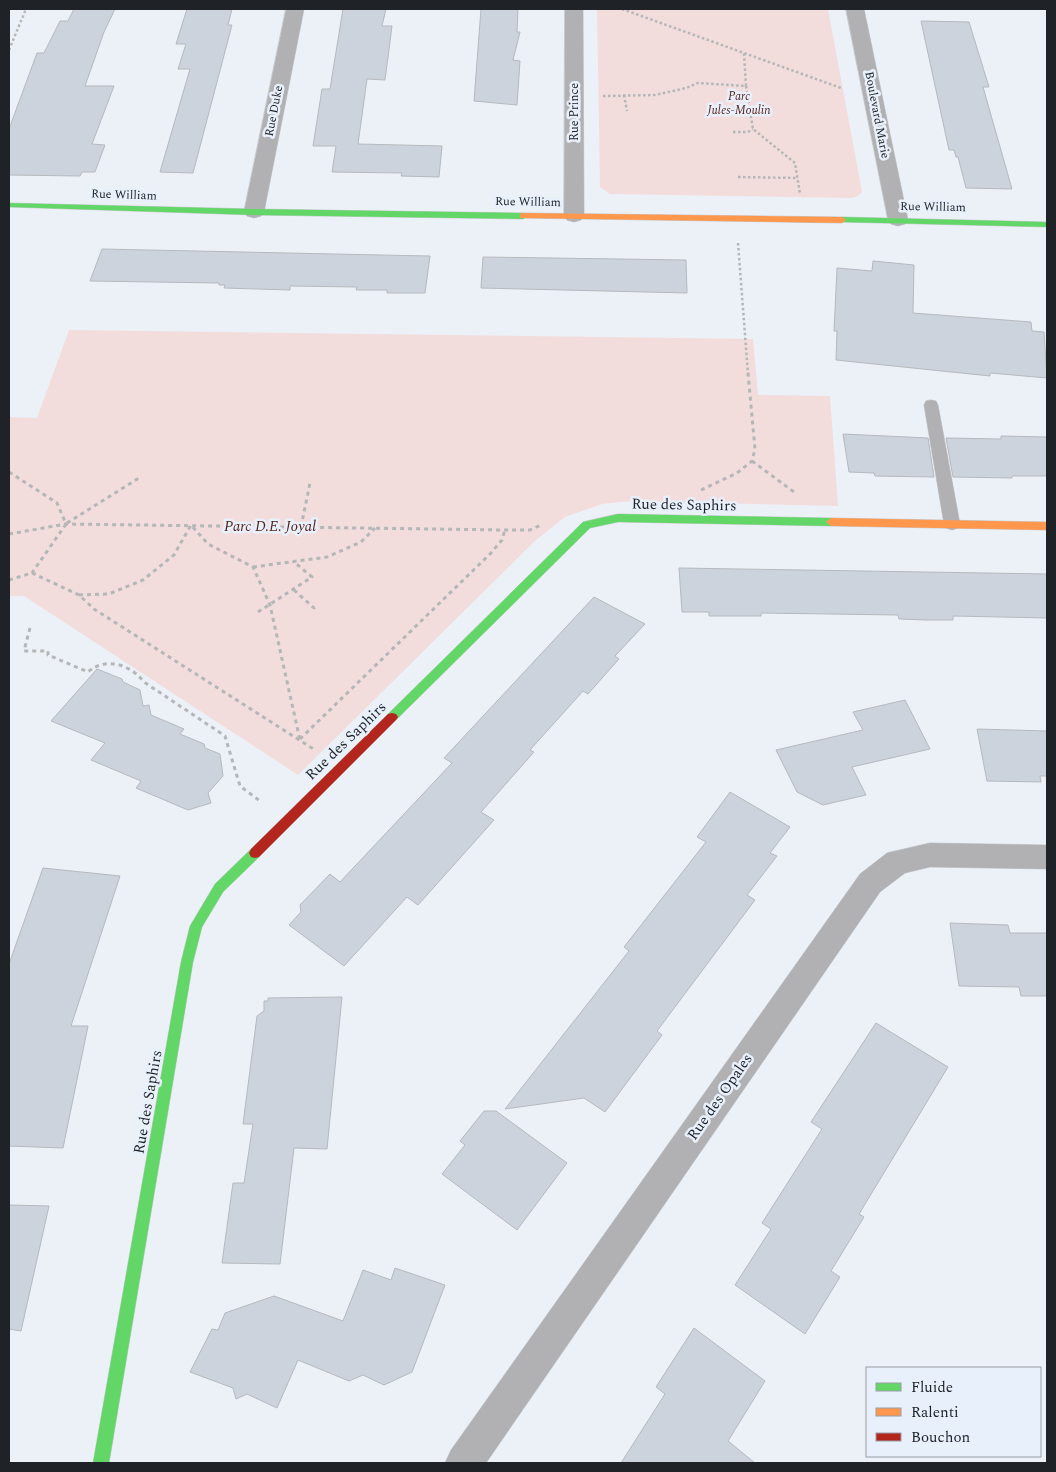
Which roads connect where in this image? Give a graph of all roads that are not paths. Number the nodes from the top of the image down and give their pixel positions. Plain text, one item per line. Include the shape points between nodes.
1 (295, 9) edge
2 (574, 9) edge
3 (855, 9) edge
4 (9, 205) edge
5 (254, 212) junction
6 (574, 216) junction
7 (898, 220) junction
8 (1047, 225) edge
9 (931, 406) dead end
10 (952, 524) junction
11 (1047, 526) edge
12 (1047, 858) edge
13 (101, 1463) edge
14 (464, 1463) edge

1 - 5 street, Rue Duke
2 - 6 street, Rue Prince
3 - 7 street, Boulevard Marie
4 - 5 street, Rue William
5 - 6 street, Rue William
6 - 7 street, Rue William
7 - 8 street, Rue William
9 - 10 lane
10 - 11 street, Rue des Saphirs
10 - 13 street, Rue des Saphirs via 618,518 587,526 219,888 196,926 186,972
12 - 14 street, Rue des Opales via 930,855 897,862 870,883

